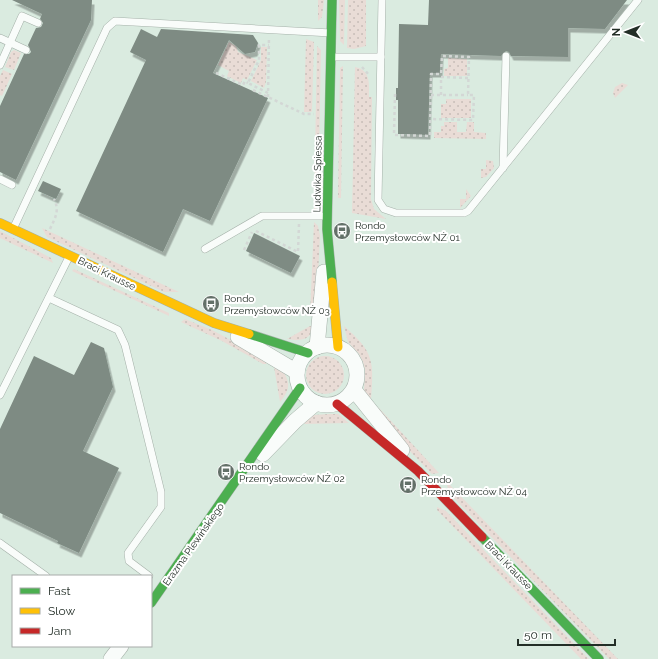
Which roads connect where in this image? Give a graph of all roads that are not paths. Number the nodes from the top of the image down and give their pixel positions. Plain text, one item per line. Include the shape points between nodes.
1 (332, 0) edge
2 (382, 0) edge
3 (638, 0) edge
4 (38, 23) dead end
5 (331, 32) junction
6 (0, 38) edge
7 (10, 43) junction
8 (26, 50) dead end
9 (506, 56) dead end
10 (330, 57) junction
11 (381, 57) junction
12 (0, 65) edge
13 (503, 168) junction
14 (0, 179) edge
15 (12, 185) dead end
16 (0, 223) edge
17 (327, 223) junction
18 (13, 229) junction
19 (205, 249) dead end
20 (70, 255) junction
21 (49, 298) junction
22 (214, 323) junction
23 (338, 347) junction
24 (312, 350) junction
25 (297, 372) junction
26 (300, 388) junction
27 (354, 390) junction
28 (0, 395) edge
29 (316, 403) junction
30 (337, 404) junction
31 (418, 471) junction
32 (235, 484) junction
33 (0, 543) edge
34 (45, 575) edge
35 (148, 575) edge
36 (152, 578) edge
37 (163, 586) junction
38 (152, 602) edge
39 (120, 647) edge
40 (112, 659) edge
41 (600, 659) edge

1 - 5 street, Ludwika Spiessa
2 - 11 lane
3 - 13 lane
4 - 7 lane via 22,16
5 - 10 street, Ludwika Spiessa
5 - 18 lane via 115,21 107,28
6 - 7 lane
7 - 8 lane
7 - 12 lane
9 - 13 lane
10 - 11 lane
10 - 17 street, Ludwika Spiessa
11 - 13 lane via 378,200 384,209 396,213 464,213 471,208
14 - 15 lane
16 - 18 street, Braci Krausse
17 - 19 lane via 299,216 262,216
17 - 23 street, Ludwika Spiessa
17 - 24 street
18 - 20 street, Braci Krausse
20 - 21 lane
20 - 22 street, Braci Krausse
21 - 28 lane
21 - 35 lane via 118,330 125,345 161,492 161,507 128,553 130,561
22 - 24 street, Braci Krausse
22 - 25 street, Braci Krausse
23 - 24 street
23 - 27 street via 354,362 357,376
24 - 25 street via 299,365
25 - 26 street
26 - 29 street via 306,397
26 - 32 street, Erazma Plewińskiego
27 - 30 street
27 - 31 street, Braci Krausse
29 - 30 street
29 - 32 street, Erazma Plewińskiego via 295,421
30 - 31 street, Braci Krausse
31 - 41 street, Braci Krausse
32 - 37 street, Erazma Plewińskiego
33 - 34 lane
36 - 37 lane
37 - 38 street, Erazma Plewińskiego
39 - 40 street

